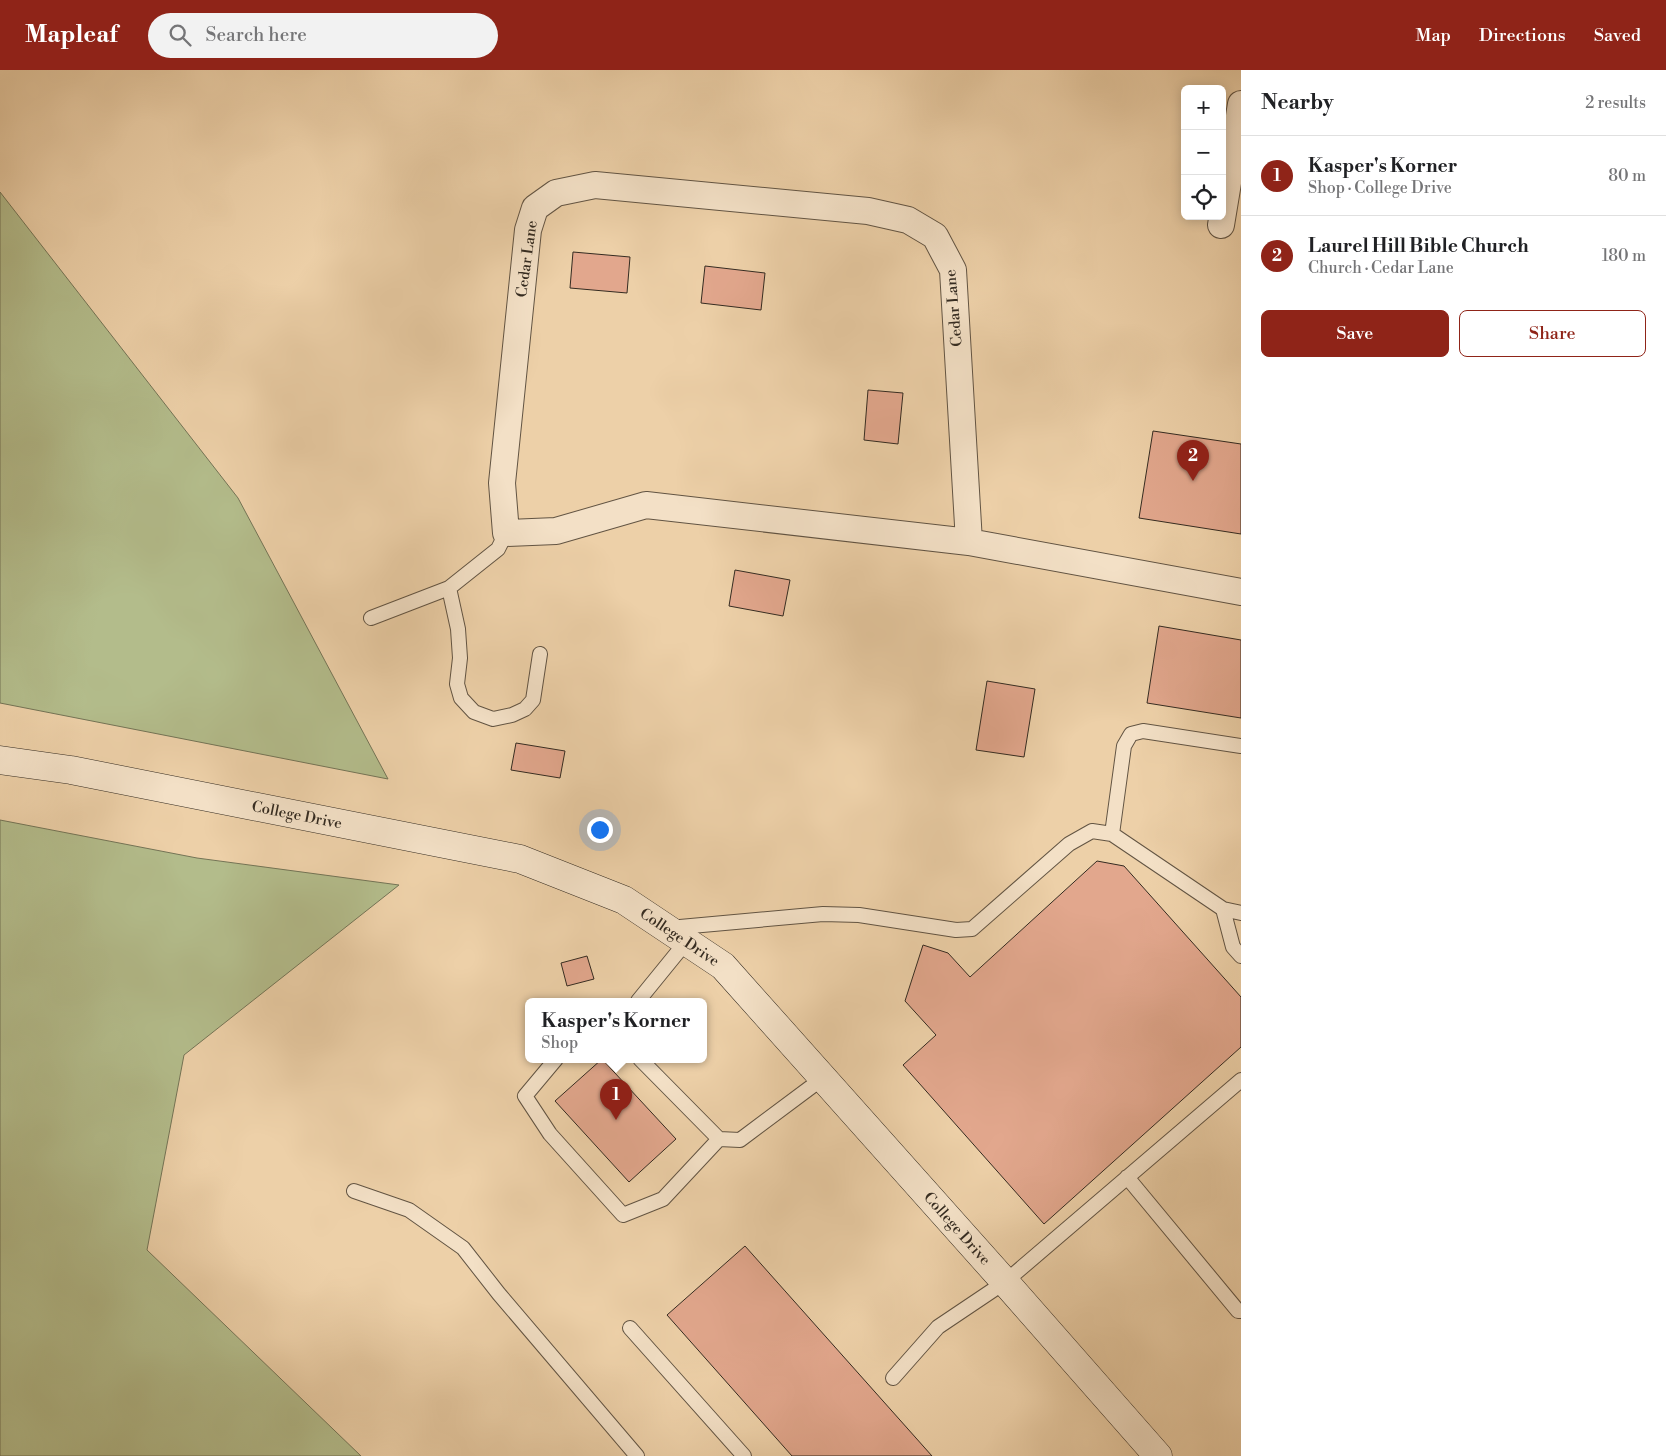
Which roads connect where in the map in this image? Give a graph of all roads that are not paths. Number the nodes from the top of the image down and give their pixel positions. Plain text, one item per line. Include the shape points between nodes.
1 (1241, 104) edge
2 (1221, 225) dead end
3 (506, 533) junction
4 (969, 542) junction
5 (449, 588) junction
6 (1241, 592) edge
7 (371, 618) dead end
8 (540, 654) dead end
9 (1241, 746) edge
10 (0, 760) edge
11 (1112, 834) junction
12 (1223, 909) junction
13 (1241, 913) edge
14 (676, 935) junction
15 (1241, 956) edge
16 (640, 998) edge
17 (553, 1063) edge
18 (644, 1063) edge
19 (823, 1078) junction
20 (1241, 1080) edge
21 (719, 1138) junction
22 (1127, 1177) junction
23 (354, 1191) dead end
24 (1006, 1282) junction
25 (1241, 1312) edge
26 (630, 1328) dead end
27 (893, 1378) dead end
28 (636, 1456) edge
29 (744, 1456) edge
30 (1158, 1456) edge

1 - 2 street
3 - 4 street via 556,531 646,505
3 - 4 street, Cedar Lane via 502,484 528,230 535,208 556,193 595,184 868,210 908,220 935,236 953,270
3 - 5 lane via 498,549
4 - 6 street
5 - 7 lane
5 - 8 lane via 458,629 460,658 457,684 461,698 474,712 493,719 525,708 533,700
9 - 11 lane via 1143,731 1131,734 1124,746
10 - 14 main road, College Drive via 71,770 520,859 624,900
11 - 12 lane
11 - 14 lane via 1092,831 1069,844 972,929 956,930 859,915 823,914
12 - 13 lane
12 - 15 lane via 1233,947
14 - 16 lane
14 - 19 main road, College Drive via 723,966
17 - 21 lane via 525,1096 550,1134 623,1215 663,1199
18 - 21 lane
19 - 21 lane via 740,1140
19 - 24 main road, College Drive
20 - 22 lane
22 - 24 lane
22 - 25 lane
23 - 28 lane via 408,1210 463,1248
24 - 27 lane via 938,1327
24 - 30 main road, College Drive
26 - 29 lane

